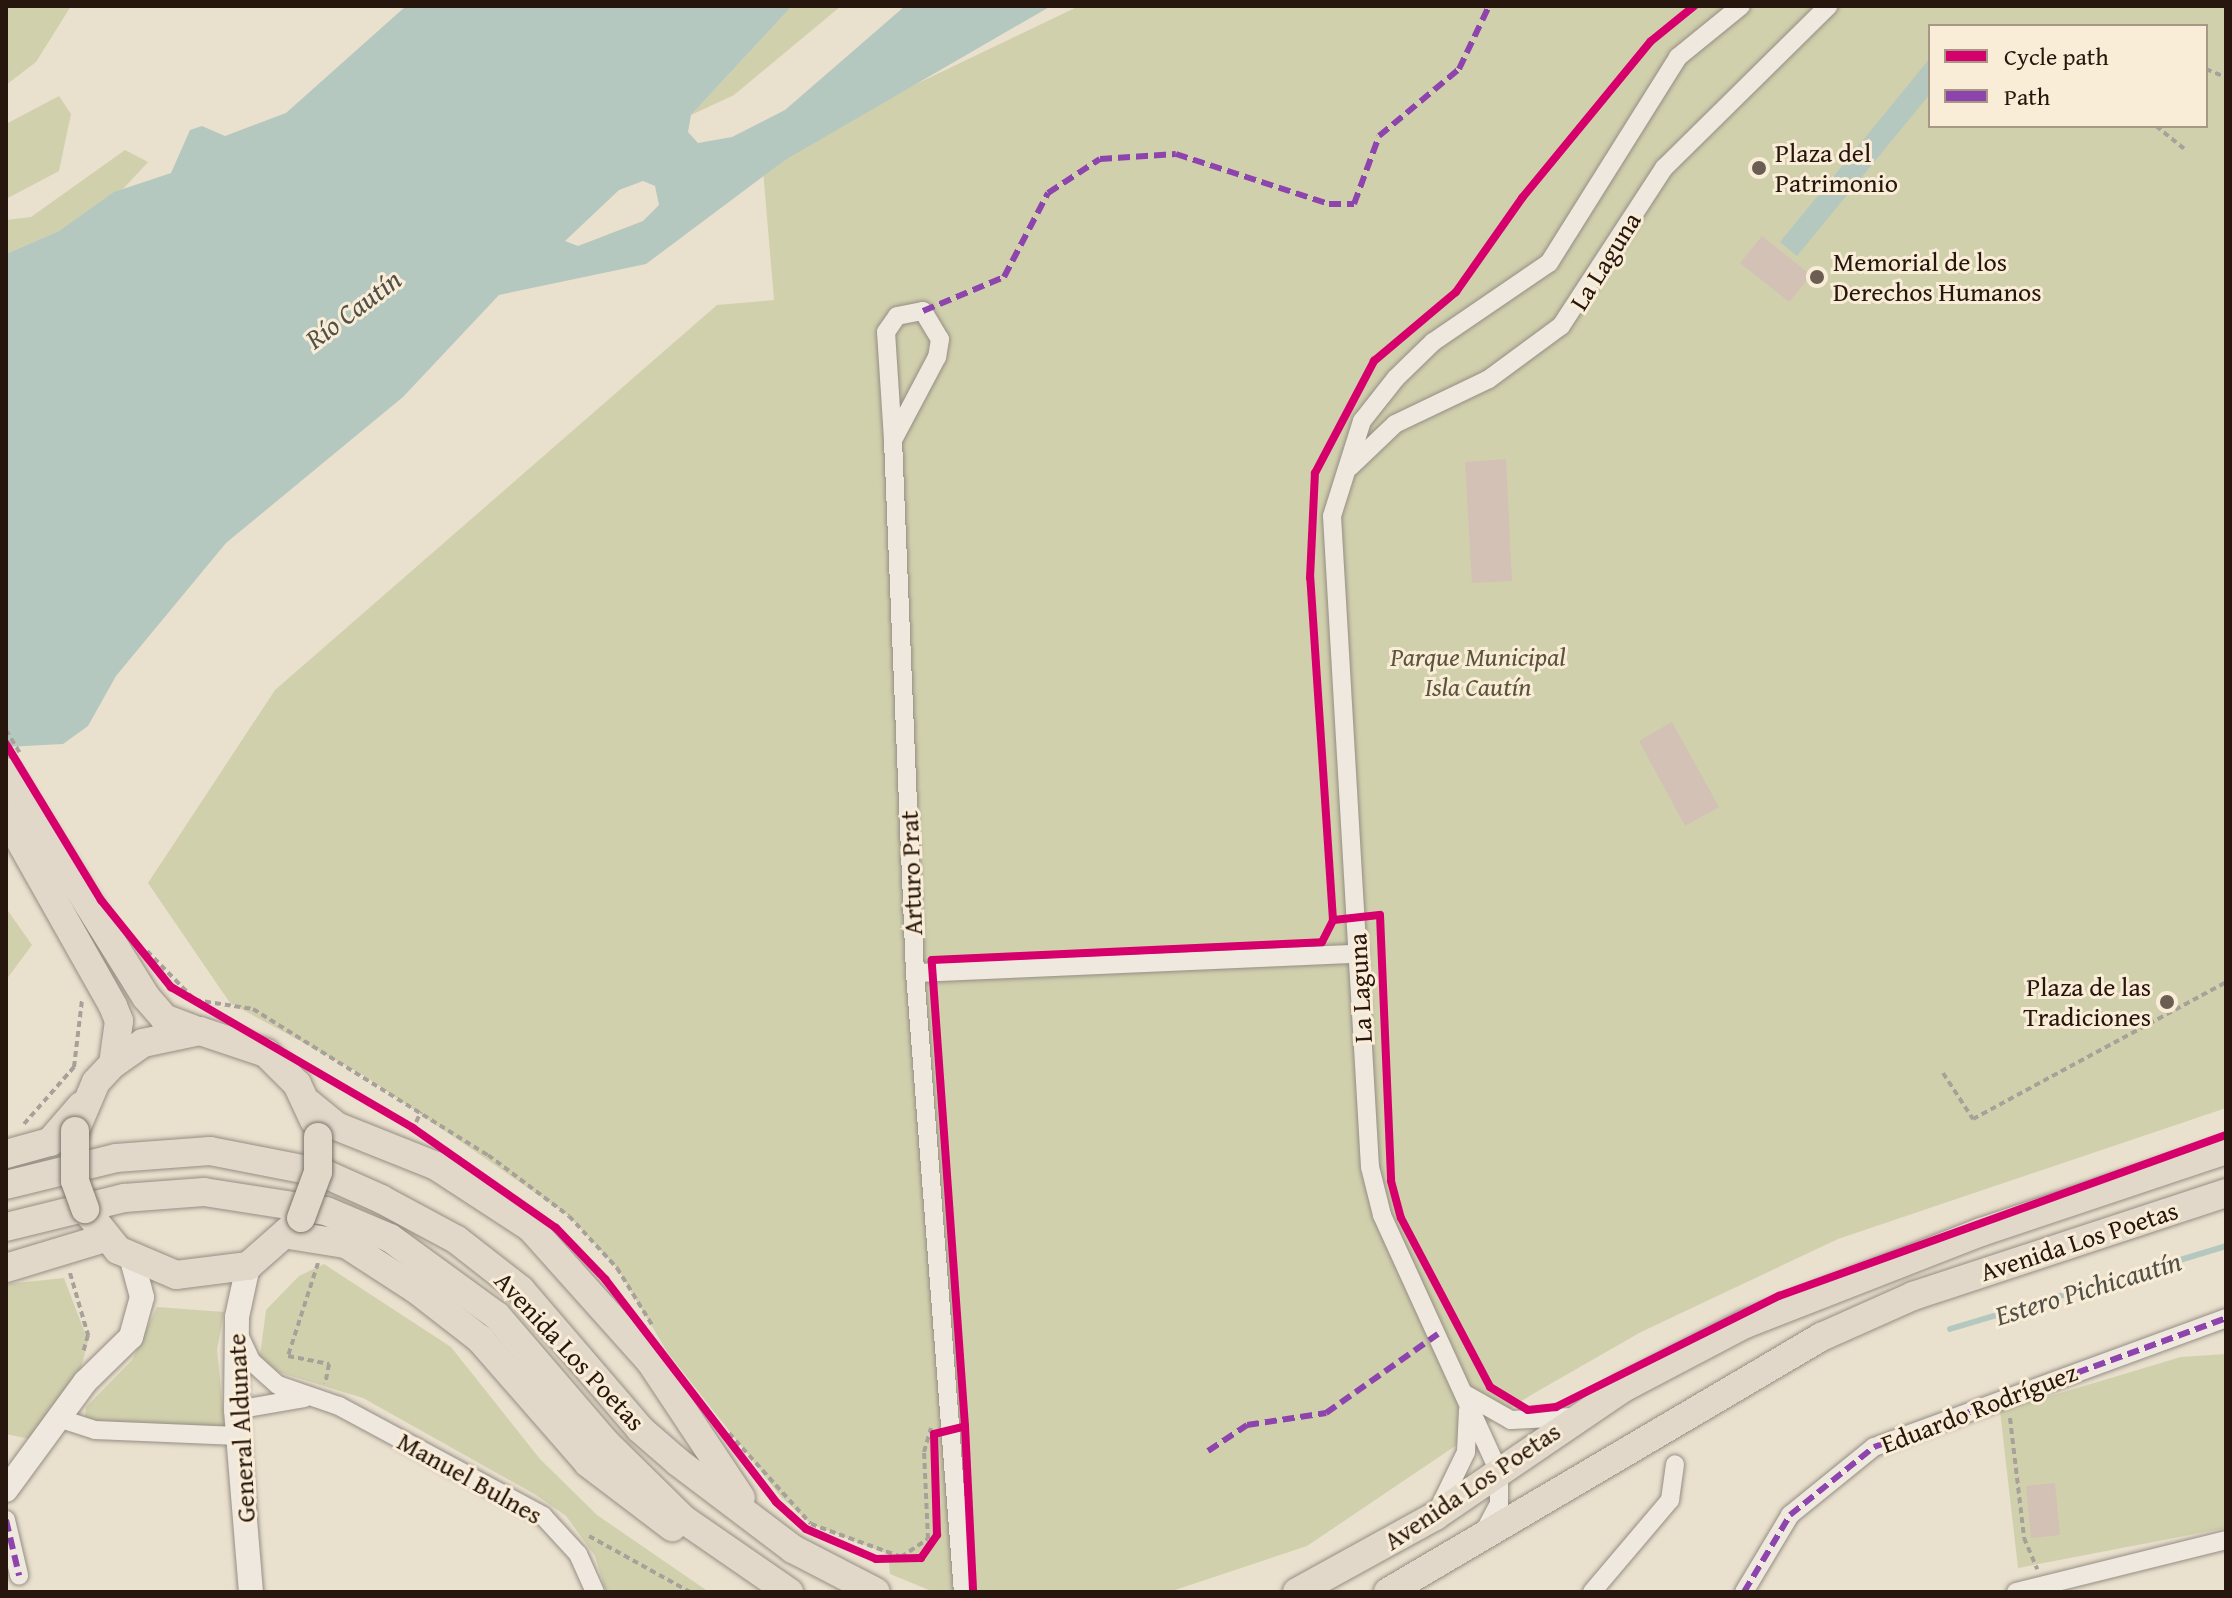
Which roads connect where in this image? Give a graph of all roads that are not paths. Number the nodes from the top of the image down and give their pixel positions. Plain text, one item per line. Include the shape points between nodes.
1 (1741, 6) edge
2 (1828, 6) edge
3 (893, 440) junction
4 (1346, 472) junction
5 (14, 771) edge
6 (6, 816) edge
7 (81, 917) junction
8 (1359, 954) junction
9 (915, 973) junction
10 (200, 1031) junction
11 (113, 1064) junction
12 (84, 1102) junction
13 (308, 1103) junction
14 (10, 1144) edge
15 (2226, 1150) edge
16 (6, 1185) edge
17 (2226, 1193) edge
18 (295, 1226) junction
19 (6, 1227) edge
20 (105, 1238) junction
21 (132, 1260) junction
22 (248, 1266) junction
23 (6, 1268) edge
24 (2226, 1318) edge
25 (236, 1323) junction
26 (1463, 1392) junction
27 (318, 1399) junction
28 (236, 1410) junction
29 (1584, 1412) junction
30 (58, 1418) junction
31 (238, 1436) junction
32 (1675, 1464) dead end
33 (1499, 1472) junction
34 (6, 1490) edge
35 (1435, 1516) junction
36 (6, 1520) edge
37 (760, 1525) junction
38 (2226, 1540) edge
39 (1474, 1542) junction
40 (752, 1573) junction
41 (19, 1575) dead end
42 (251, 1592) edge
43 (595, 1592) edge
44 (789, 1592) edge
45 (876, 1592) edge
46 (963, 1592) edge
47 (1297, 1592) edge
48 (1388, 1592) edge
49 (1592, 1592) edge
50 (1744, 1592) edge
51 (2016, 1592) edge

1 - 4 street, La Laguna via 1678,57 1549,263 1433,342 1396,378 1362,421
2 - 4 street, La Laguna via 1664,168 1561,326 1489,379 1395,424
3 - 3 street, Arturo Prat via 886,332 897,316 923,311 940,339 937,357
3 - 9 street, Arturo Prat
4 - 8 street, La Laguna via 1332,516 1333,577
5 - 7 main road
6 - 7 main road
7 - 10 main road via 156,1011
7 - 11 main road via 119,1021
8 - 9 street
8 - 26 street, La Laguna via 1370,1167 1382,1215
9 - 46 street, Arturo Prat
10 - 11 main road via 143,1043
10 - 13 main road via 266,1053
11 - 12 main road
12 - 14 main road via 50,1142
12 - 20 main road, bridge via 72,1161 85,1209
13 - 18 main road, bridge via 318,1137 318,1172
13 - 37 main road via 336,1126 436,1166 531,1228 650,1361
15 - 29 main road, Avenida Los Poetas via 1774,1311
16 - 37 main road, Avenida Los Poetas via 116,1158 210,1151 323,1173 381,1199 457,1240 521,1290 640,1429
17 - 39 main road, Avenida Los Poetas via 1913,1296 1821,1337
18 - 22 main road
18 - 40 main road via 346,1244 417,1290 480,1339 588,1463 696,1543
19 - 40 main road, Avenida Los Poetas via 124,1198 204,1192 326,1211 390,1238 497,1316 632,1471
20 - 21 main road
20 - 23 main road
21 - 22 main road via 190,1276
21 - 30 main road via 142,1297 139,1322 121,1352 85,1382
22 - 25 main road, General Aldunate
24 - 50 street, Eduardo Rodríguez via 1905,1431 1844,1468 1790,1515
25 - 27 street, Manuel Bulnes via 263,1376
25 - 28 main road, General Aldunate
26 - 29 street via 1485,1410 1526,1423
26 - 33 street, La Laguna
26 - 35 street via 1466,1452
27 - 28 street
27 - 43 street, Manuel Bulnes via 543,1516 578,1554
28 - 31 main road, General Aldunate
29 - 33 main road, Avenida Los Poetas
30 - 31 street via 95,1430
30 - 34 main road
31 - 42 main road, General Aldunate
32 - 49 street via 1670,1500
33 - 35 main road, Avenida Los Poetas
33 - 39 street via 1495,1515
35 - 47 main road, Avenida Los Poetas
36 - 41 street
37 - 45 main road, Avenida Los Poetas
38 - 51 street via 2040,1581
39 - 48 main road, Avenida Los Poetas
40 - 44 main road, Avenida Los Poetas

